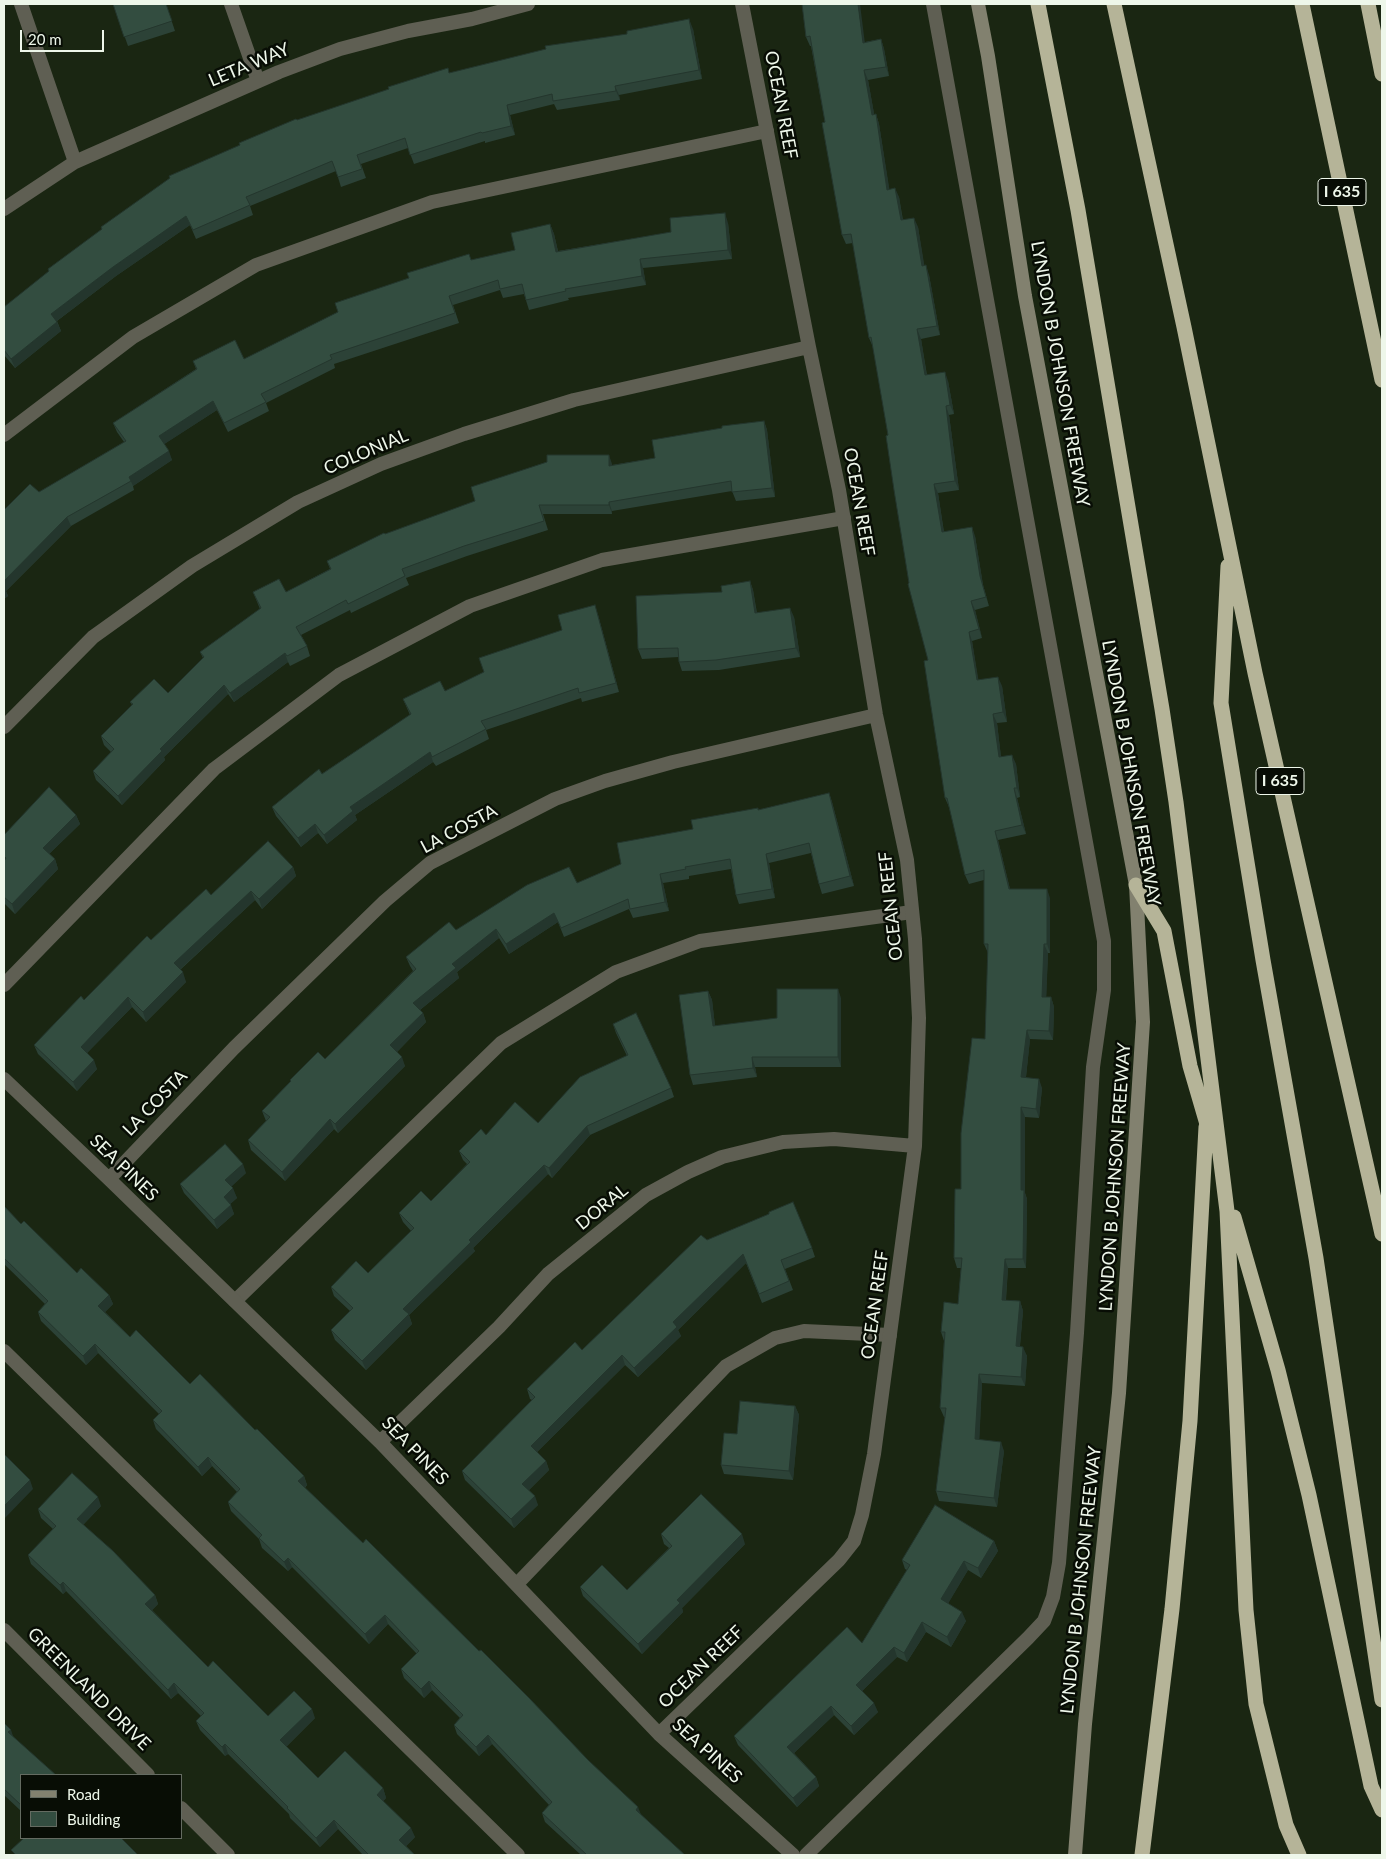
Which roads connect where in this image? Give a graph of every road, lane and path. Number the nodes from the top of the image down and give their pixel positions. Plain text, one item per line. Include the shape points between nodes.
1 (21, 4) edge
2 (231, 4) edge
3 (528, 4) edge
4 (742, 4) edge
5 (933, 4) edge
6 (978, 4) edge
7 (1038, 4) edge
8 (1114, 4) edge
9 (1302, 4) edge
10 (1368, 4) edge
11 (1382, 74) edge
12 (258, 81) junction
13 (767, 131) junction
14 (75, 162) junction
15 (4, 209) edge
16 (809, 347) junction
17 (1382, 380) edge
18 (4, 435) edge
19 (844, 518) junction
20 (1229, 544) junction
21 (876, 715) junction
22 (4, 727) edge
23 (1136, 885) junction
24 (912, 912) junction
25 (4, 985) edge
26 (4, 1079) edge
27 (1211, 1114) junction
28 (915, 1146) junction
29 (109, 1179) junction
30 (1382, 1234) edge
31 (235, 1301) junction
32 (890, 1335) junction
33 (4, 1351) edge
34 (380, 1442) junction
35 (517, 1584) junction
36 (4, 1630) edge
37 (1382, 1700) edge
38 (659, 1734) junction
39 (147, 1774) edge
40 (182, 1809) edge
41 (1382, 1810) edge
42 (228, 1855) edge
43 (518, 1855) edge
44 (793, 1855) edge
45 (806, 1855) edge
46 (1075, 1855) edge
47 (1142, 1855) edge
48 (1299, 1855) edge

1 - 14 street
2 - 12 street
3 - 12 street, LETA WAY via 472,19 408,30 340,49
4 - 13 street, OCEAN REEF
5 - 45 street via 1104,941 1104,990 1093,1067 1077,1333 1054,1597 1044,1621 1028,1638
6 - 23 main road, LYNDON B JOHNSON FREEWAY via 1025,296
7 - 27 highway via 1080,219 1162,710 1207,1044
8 - 20 highway, I 635
9 - 17 highway, I 635
10 - 11 highway
12 - 14 street, LETA WAY
13 - 16 street, OCEAN REEF
13 - 18 street via 432,202 256,265 133,336
14 - 15 street, LETA WAY
16 - 19 street, OCEAN REEF
16 - 22 street, COLONIAL via 574,400 381,464 298,502 192,566 94,637
19 - 21 street, OCEAN REEF
19 - 25 street via 602,560 470,606 339,675 214,769
20 - 30 highway, I 635 via 1255,673
20 - 37 highway via 1221,702 1316,1258
21 - 24 street, OCEAN REEF via 907,860
21 - 29 street, LA COSTA via 682,759 605,781 555,799 430,863 385,901 234,1048
23 - 41 highway via 1164,931 1190,1066 1278,1370 1309,1495 1372,1786
23 - 46 main road, LYNDON B JOHNSON FREEWAY via 1143,1022 1119,1393
24 - 28 street, OCEAN REEF via 919,1018
24 - 31 street via 700,941 616,972 501,1043
26 - 29 street, SEA PINES
27 - 47 highway via 1206,1145 1190,1422 1172,1609
27 - 48 highway via 1227,1211 1246,1610 1256,1704 1286,1825
28 - 32 street, OCEAN REEF
28 - 34 street, DORAL via 834,1139 782,1142 722,1157 688,1172 646,1196 548,1274 499,1327
29 - 31 street, SEA PINES
31 - 34 street, SEA PINES
32 - 35 street via 804,1331 775,1338 726,1366
32 - 38 street, OCEAN REEF via 874,1454 854,1542 840,1560
33 - 43 street
34 - 35 street, SEA PINES
35 - 38 street, SEA PINES
36 - 39 street, GREENLAND DRIVE
38 - 44 street, SEA PINES
40 - 42 street

